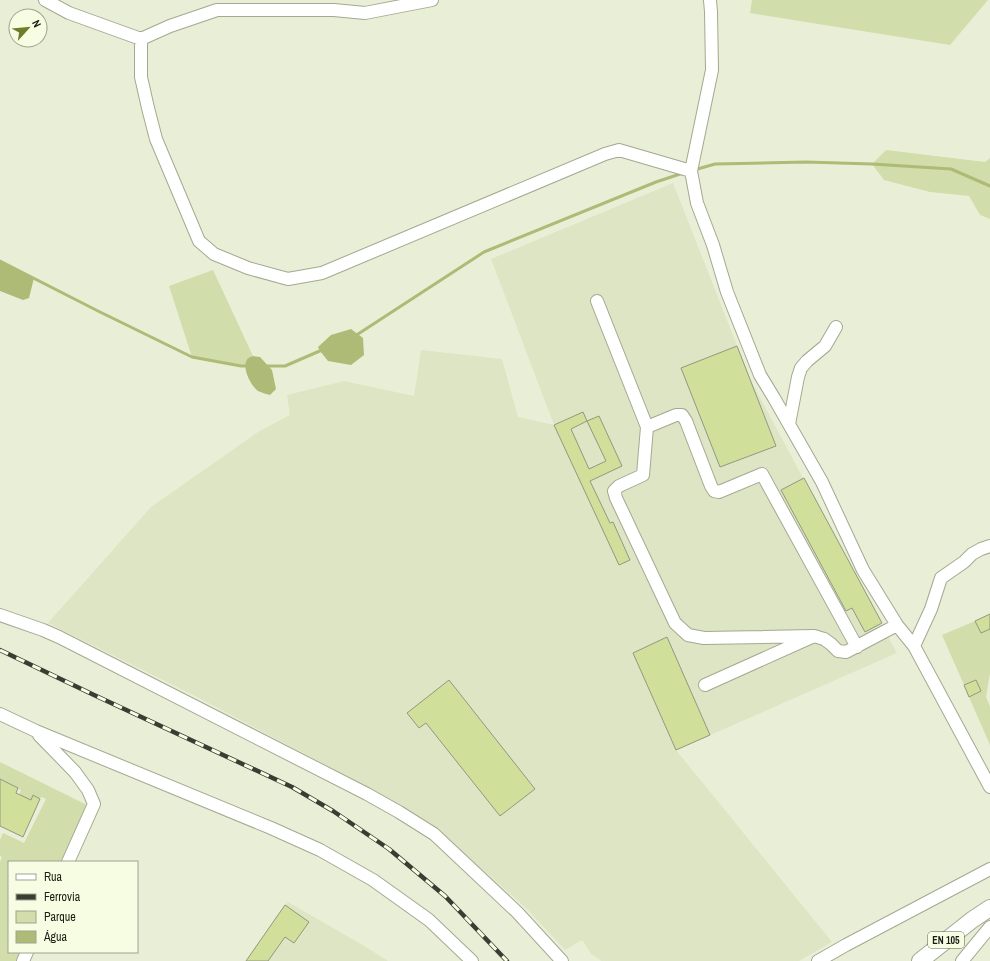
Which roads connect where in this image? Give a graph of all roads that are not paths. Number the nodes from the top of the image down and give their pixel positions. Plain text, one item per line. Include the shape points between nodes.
1 (45, 0) edge
2 (432, 0) edge
3 (710, 0) edge
4 (141, 39) junction
5 (691, 171) junction
6 (597, 301) dead end
7 (836, 327) dead end
8 (788, 424) junction
9 (647, 427) junction
10 (990, 546) edge
11 (0, 615) edge
12 (897, 625) junction
13 (814, 636) junction
14 (914, 646) junction
15 (857, 647) junction
16 (705, 685) dead end
17 (0, 714) edge
18 (36, 731) junction
19 (990, 787) edge
20 (68, 861) edge
21 (990, 869) edge
22 (990, 908) edge
23 (990, 927) edge
24 (458, 957) edge
25 (472, 961) edge
26 (562, 961) edge
27 (818, 961) edge
28 (920, 961) edge
29 (962, 961) edge

1 - 4 street via 69,13
2 - 4 street via 365,13 334,10 217,10
3 - 5 street via 712,70
4 - 5 street via 141,77 156,139 199,241 214,254 248,268 288,279 322,273 619,150
5 - 8 street via 697,203 736,314 760,375
6 - 9 street
7 - 8 street via 824,346 801,368
8 - 12 street via 822,482 863,570
9 - 13 street via 643,474 614,491 675,623 688,635 704,638
9 - 15 street via 682,415 714,491 719,492 762,474
10 - 14 street via 972,554 941,578 931,609
11 - 26 street via 59,637 400,812 434,834 517,912
12 - 14 street
12 - 15 street
13 - 15 street via 824,639 838,651 846,652
13 - 16 street
14 - 19 street
17 - 18 street
18 - 20 street via 75,772 94,804
18 - 24 street via 320,850 373,880 429,920
21 - 27 street
22 - 28 main road, EN 105
23 - 29 street
24 - 25 street

